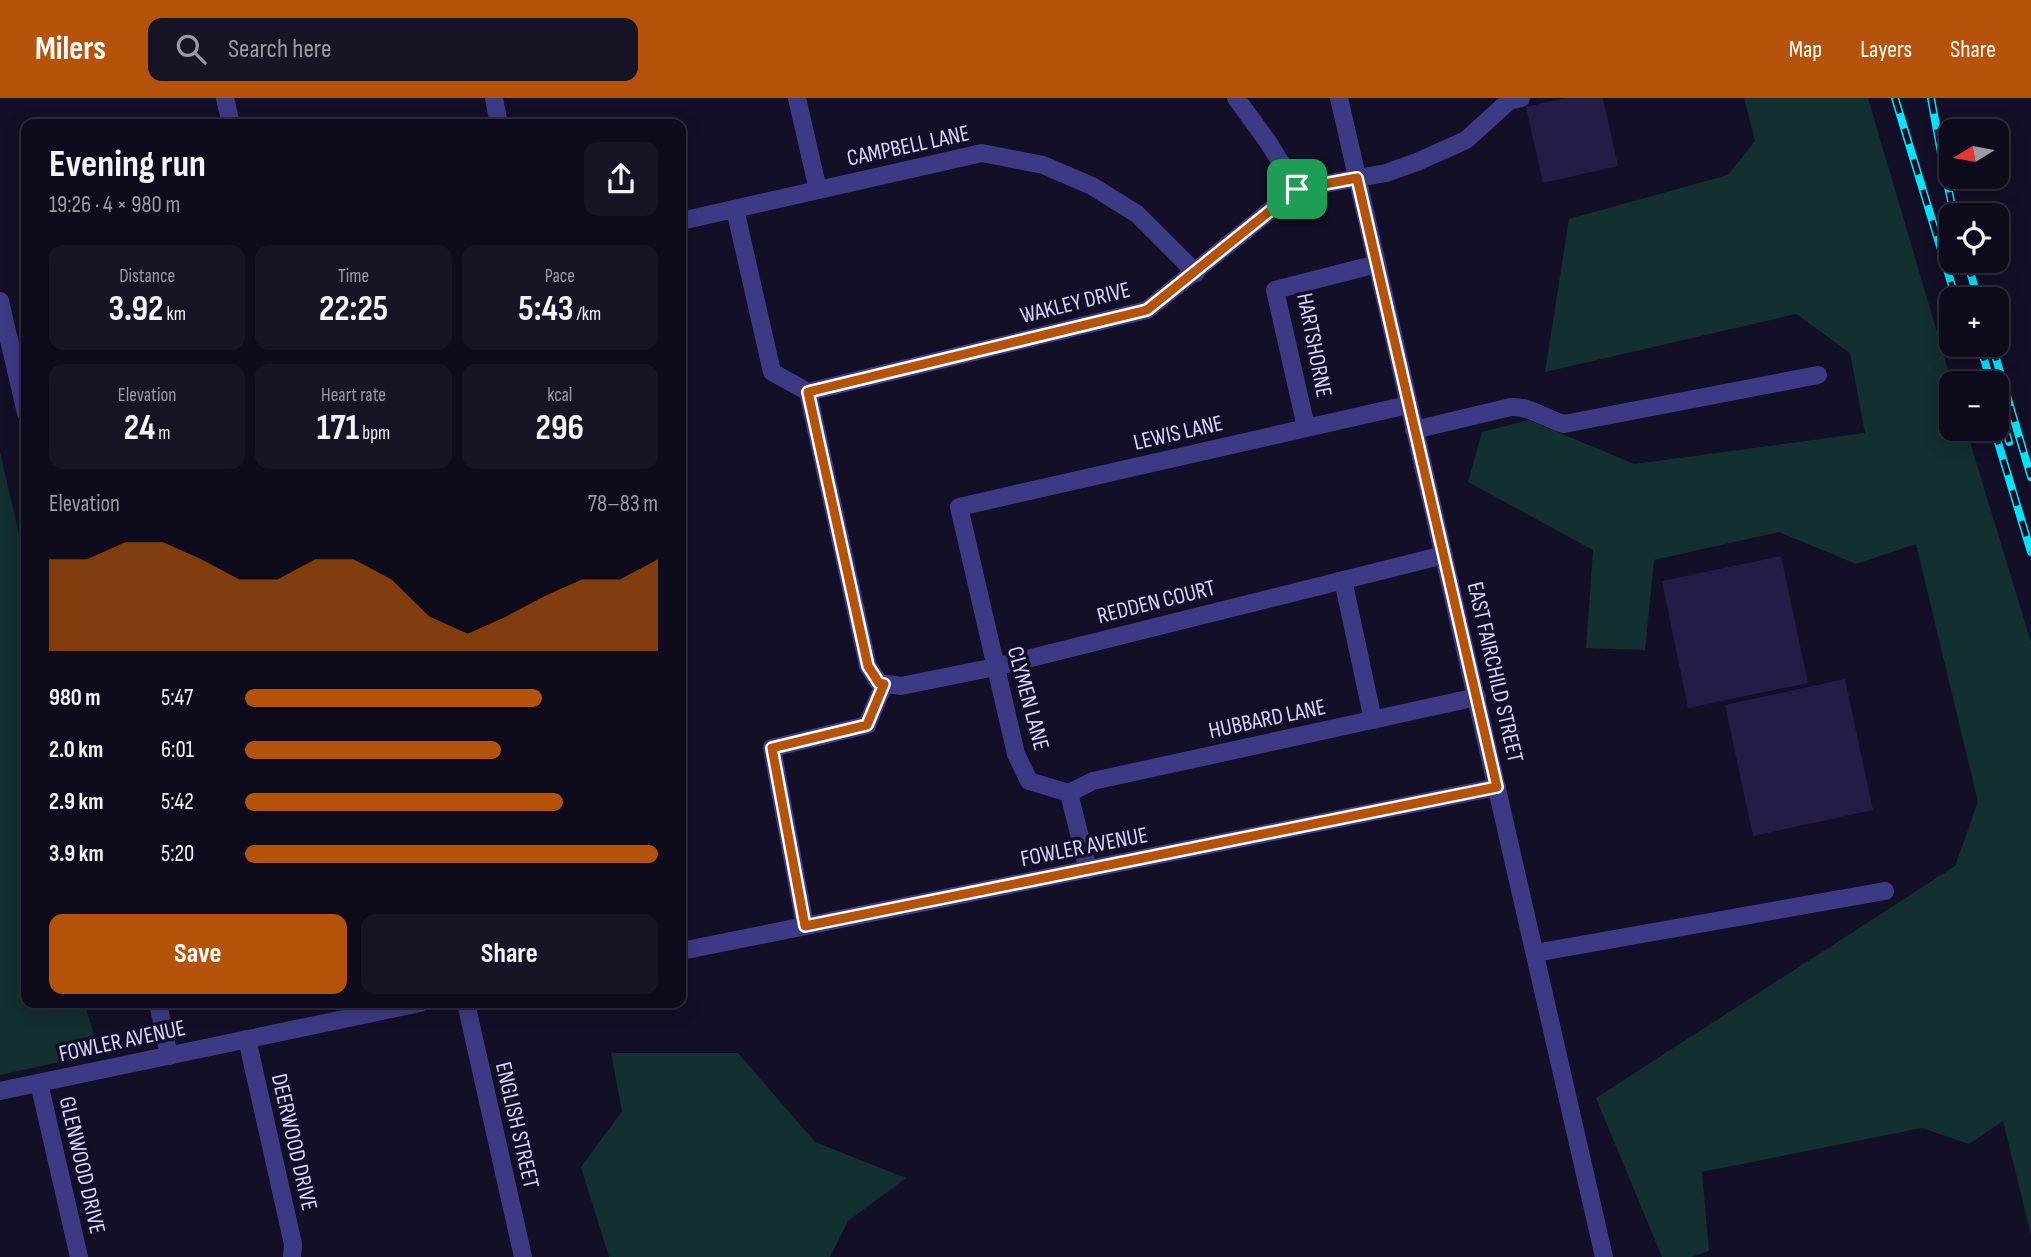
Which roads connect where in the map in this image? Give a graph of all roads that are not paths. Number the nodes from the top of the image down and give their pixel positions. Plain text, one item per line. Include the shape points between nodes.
1 (225, 98) edge
2 (494, 98) edge
3 (797, 98) edge
4 (1236, 98) edge
5 (1339, 98) edge
6 (1513, 99) edge
7 (230, 119) edge
8 (498, 119) edge
9 (1357, 178) junction
10 (1297, 189) junction
11 (818, 190) junction
12 (735, 209) junction
13 (686, 220) edge
14 (1377, 264) junction
15 (1196, 272) junction
16 (0, 301) edge
17 (1818, 375) dead end
18 (21, 391) edge
19 (808, 392) junction
20 (1408, 405) junction
21 (1306, 427) junction
22 (1414, 430) junction
23 (959, 507) joint
24 (1444, 555) junction
25 (1343, 580) junction
26 (995, 667) junction
27 (882, 684) junction
28 (1477, 697) junction
29 (1373, 720) junction
30 (1497, 787) junction
31 (1069, 793) junction
32 (1088, 870) junction
33 (1885, 891) dead end
34 (805, 926) junction
35 (686, 950) edge
36 (1535, 953) junction
37 (159, 1008) edge
38 (363, 1008) edge
39 (467, 1008) edge
40 (247, 1039) junction
41 (169, 1056) junction
42 (39, 1083) junction
43 (0, 1091) edge
44 (79, 1257) edge
45 (292, 1257) edge
46 (523, 1257) edge
47 (1604, 1257) edge

1 - 7 street
2 - 8 street
3 - 11 street
4 - 10 street
5 - 9 street, EAST FAIRCHILD STREET
6 - 9 street, WAKLEY DRIVE via 1466,140 1386,173
9 - 10 street, WAKLEY DRIVE
9 - 14 street, EAST FAIRCHILD STREET
10 - 15 street, WAKLEY DRIVE
11 - 12 street, CAMPBELL LANE
11 - 15 street, CAMPBELL LANE via 982,153 1043,165 1092,186 1137,214
12 - 13 street, CAMPBELL LANE
12 - 19 street via 772,373
14 - 20 street, EAST FAIRCHILD STREET
14 - 21 street, HARTSHORNE via 1275,290
15 - 19 street, WAKLEY DRIVE via 1147,310
16 - 18 street
17 - 22 street via 1564,424 1511,407
19 - 27 street via 868,666
20 - 21 street, LEWIS LANE
20 - 22 street, EAST FAIRCHILD STREET
21 - 23 street, LEWIS LANE
22 - 24 street, EAST FAIRCHILD STREET
23 - 26 street, CLYMEN LANE
24 - 25 street, REDDEN COURT
24 - 28 street, EAST FAIRCHILD STREET
25 - 26 street, REDDEN COURT
25 - 29 street
26 - 27 street, REDDEN COURT via 901,686
26 - 31 street, CLYMEN LANE via 1016,754 1029,781
27 - 34 street via 867,725 772,748
28 - 29 street, HUBBARD LANE
28 - 30 street, EAST FAIRCHILD STREET
29 - 31 street, HUBBARD LANE via 1093,780
30 - 32 street, FOWLER AVENUE
30 - 36 street, EAST FAIRCHILD STREET
31 - 32 street
32 - 34 street, FOWLER AVENUE
33 - 36 street
34 - 35 street, FOWLER AVENUE
36 - 47 street, EAST FAIRCHILD STREET
37 - 41 street
38 - 40 street, FOWLER AVENUE
39 - 46 street, ENGLISH STREET
40 - 41 street, FOWLER AVENUE
40 - 45 street, DEERWOOD DRIVE via 293,1244
41 - 42 street, FOWLER AVENUE
42 - 43 street, FOWLER AVENUE
42 - 44 street, GLENWOOD DRIVE

